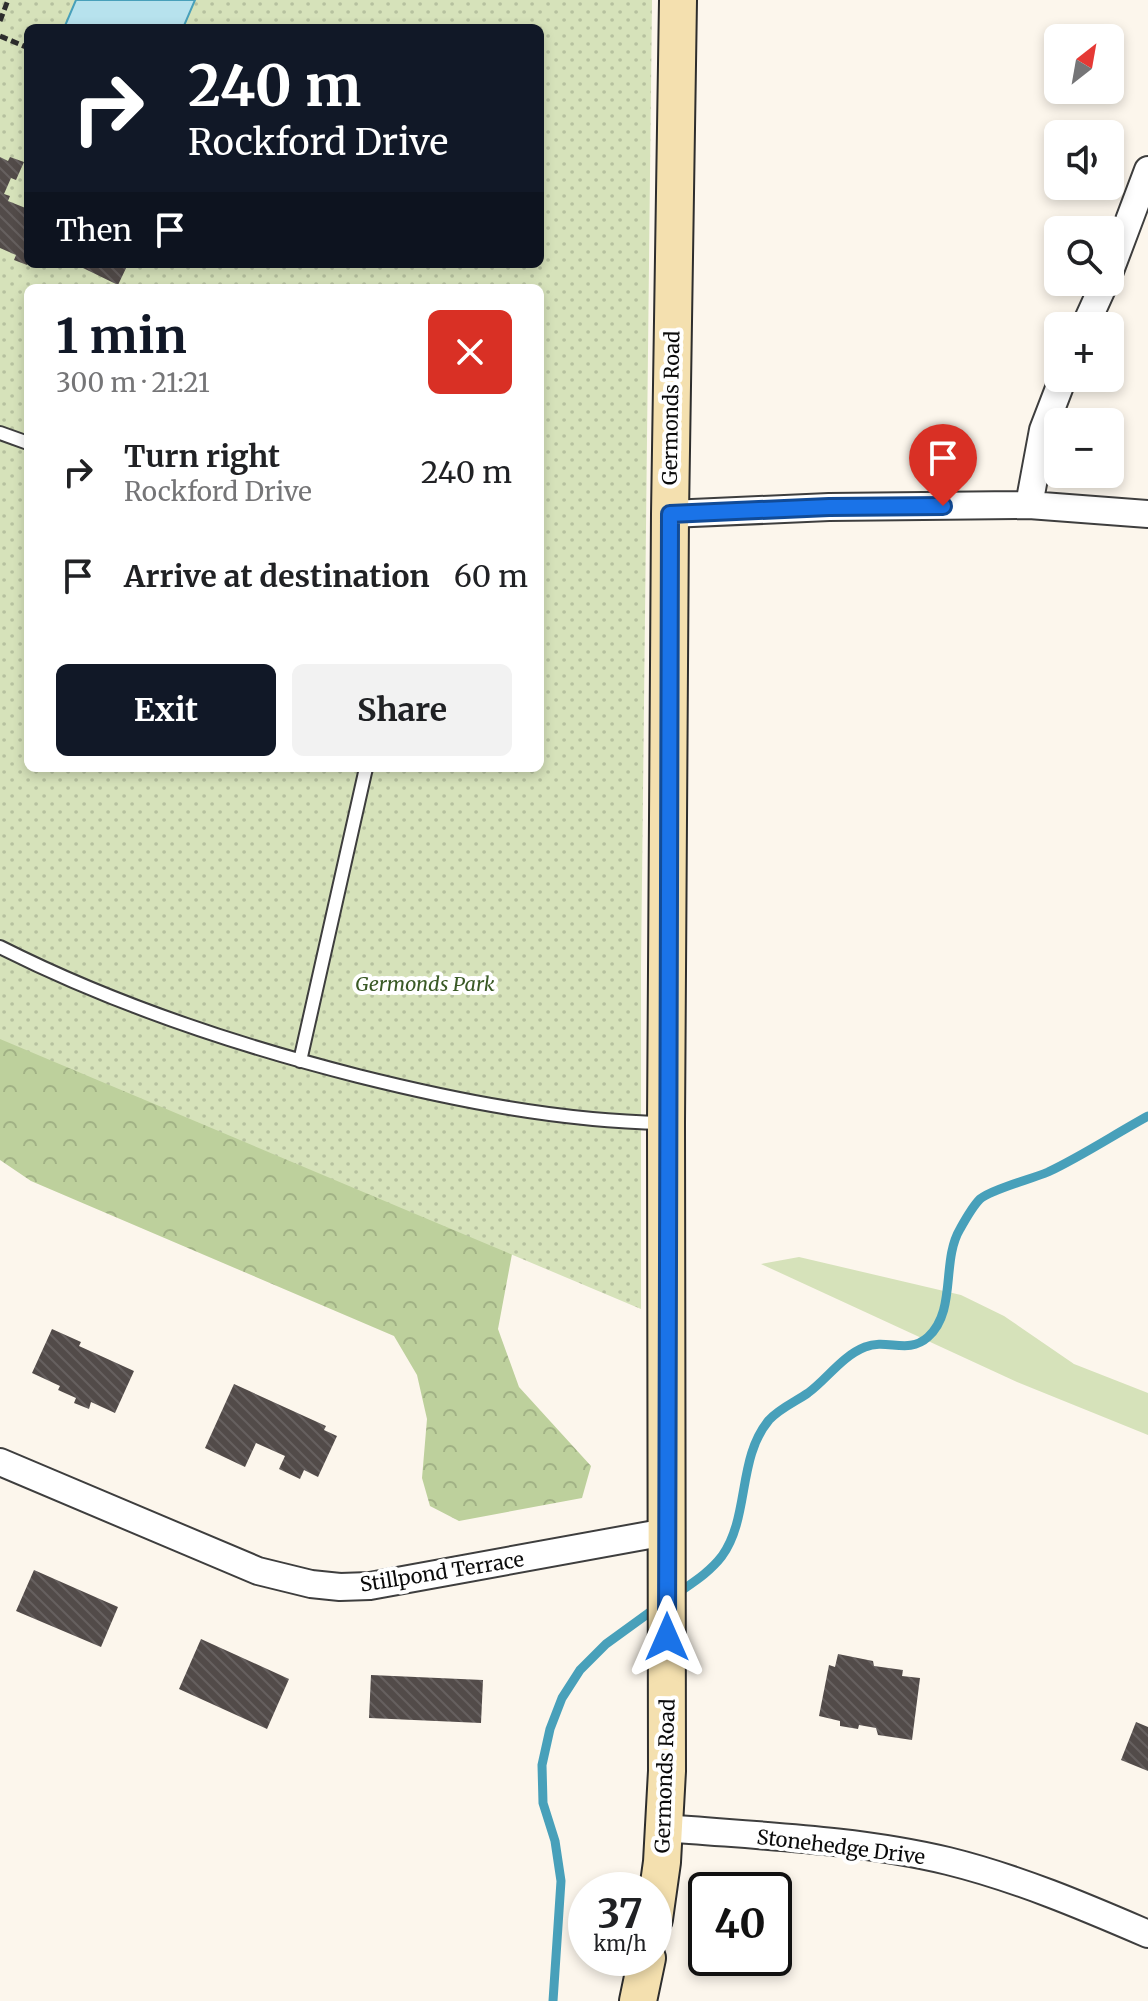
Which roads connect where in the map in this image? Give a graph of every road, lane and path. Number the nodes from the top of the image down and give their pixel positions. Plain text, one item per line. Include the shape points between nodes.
1 (8, 0) edge
2 (678, 0) edge
3 (0, 21) edge
4 (0, 36) edge
5 (24, 46) edge
6 (1148, 170) edge
7 (1124, 234) edge
8 (1058, 392) edge
9 (0, 433) edge
10 (24, 442) edge
11 (1029, 505) junction
12 (670, 514) junction
13 (1148, 514) edge
14 (365, 772) edge
15 (0, 947) edge
16 (300, 1061) junction
17 (666, 1123) junction
18 (0, 1462) edge
19 (666, 1532) junction
20 (665, 1828) junction
21 (660, 1872) edge
22 (1148, 1934) edge
23 (643, 1976) edge
24 (638, 2001) edge

1 - 3 path
2 - 12 street, Germonds Road
4 - 5 path
6 - 7 street
8 - 11 street via 1043,430
9 - 10 lane
11 - 12 street
11 - 13 street
12 - 17 street, Germonds Road
14 - 16 lane
15 - 16 lane via 150,1011
16 - 17 lane via 525,1110 587,1120
17 - 19 street, Germonds Road
18 - 19 street, Stillpond Terrace via 258,1571 340,1587 397,1582
19 - 20 street, Germonds Road
20 - 21 street, Germonds Road
20 - 22 street, Stonehedge Drive via 847,1844 947,1861 1031,1886
23 - 24 street

